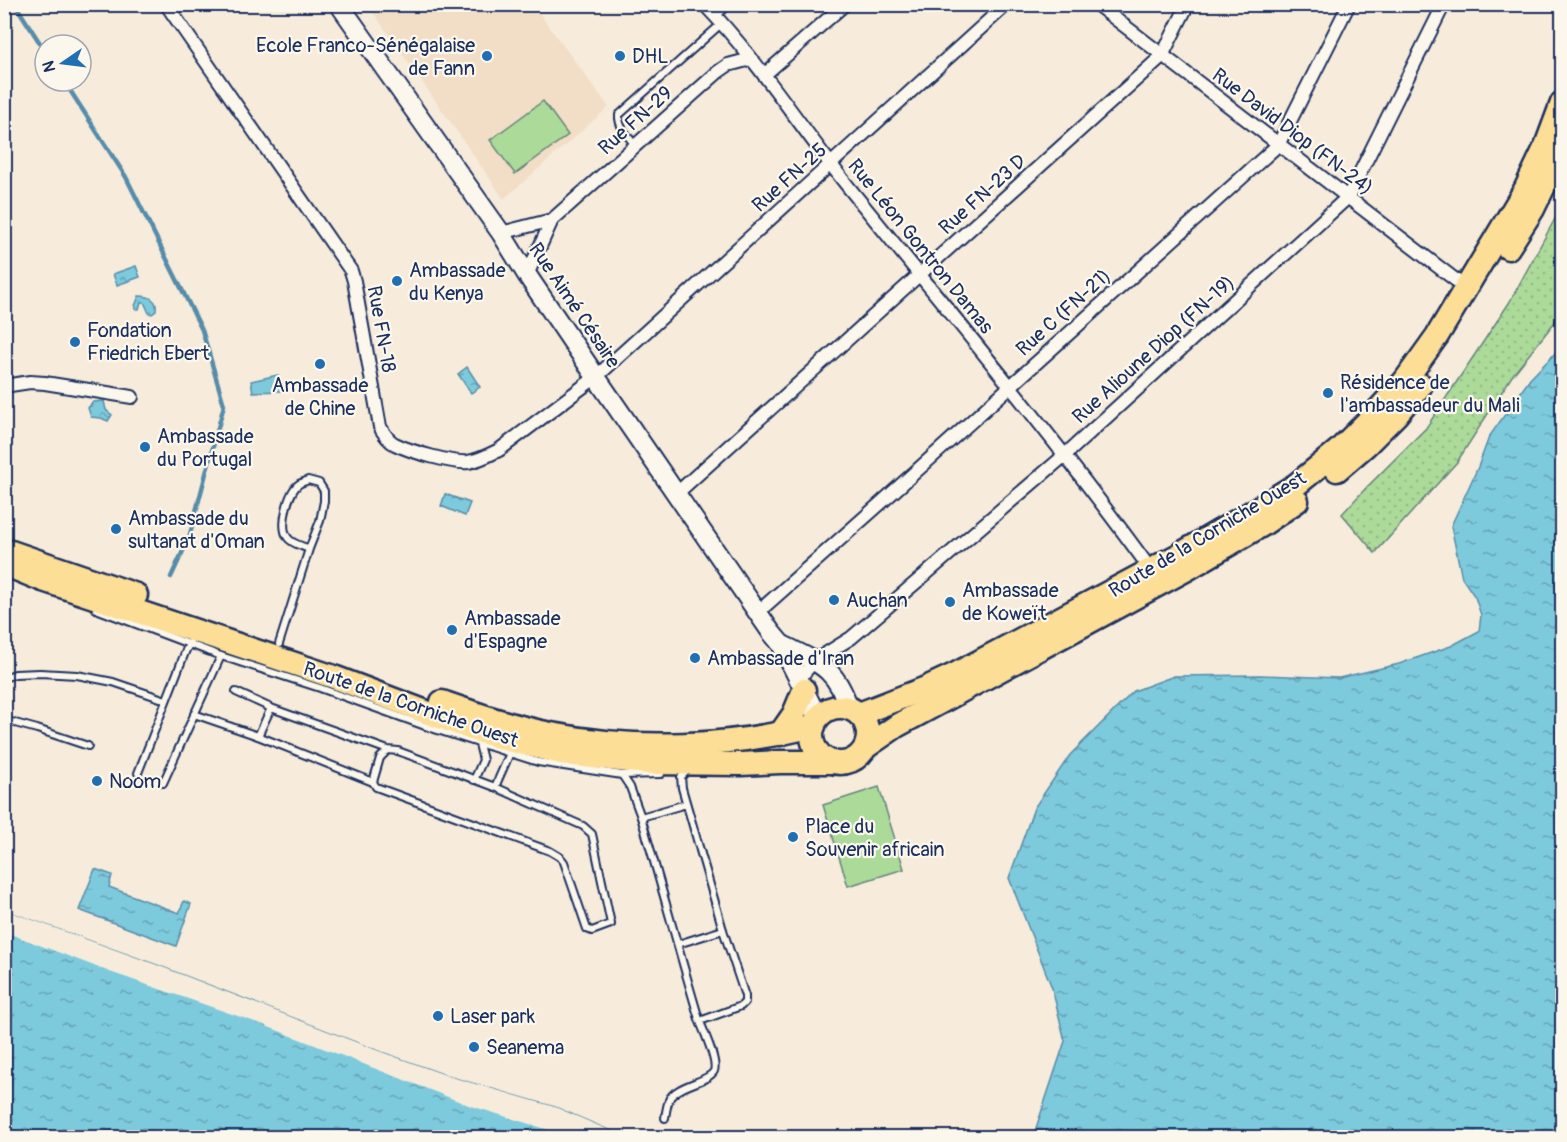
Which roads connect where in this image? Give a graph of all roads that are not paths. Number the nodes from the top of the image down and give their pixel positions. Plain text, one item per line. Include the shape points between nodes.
1 (166, 4) edge
2 (339, 4) edge
3 (704, 4) edge
4 (725, 4) edge
5 (845, 4) edge
6 (1007, 4) edge
7 (1096, 4) edge
8 (1188, 4) edge
9 (1349, 4) edge
10 (1444, 4) edge
11 (718, 19) junction
12 (1162, 56) junction
13 (751, 59) junction
14 (764, 75) junction
15 (1563, 103) edge
16 (1278, 145) junction
17 (636, 146) junction
18 (1563, 149) edge
19 (831, 165) junction
20 (1348, 197) junction
21 (552, 220) junction
22 (501, 233) junction
23 (527, 275) junction
24 (920, 276) junction
25 (1467, 288) junction
26 (596, 377) junction
27 (4, 386) edge
28 (1011, 386) junction
29 (132, 398) dead end
30 (1065, 455) junction
31 (676, 494) junction
32 (309, 549) junction
33 (7, 565) edge
34 (1151, 570) junction
35 (94, 608) dead end
36 (757, 613) junction
37 (776, 638) junction
38 (190, 644) junction
39 (279, 644) junction
40 (221, 656) junction
41 (814, 661) junction
42 (4, 678) edge
43 (802, 685) junction
44 (236, 692) dead end
45 (166, 700) junction
46 (271, 708) junction
47 (854, 712) junction
48 (194, 714) junction
49 (4, 720) edge
50 (816, 722) junction
51 (780, 734) junction
52 (258, 736) junction
53 (479, 744) junction
54 (88, 746) dead end
55 (866, 747) junction
56 (388, 750) junction
57 (510, 753) junction
58 (832, 762) junction
59 (694, 768) junction
60 (677, 773) dead end
61 (138, 774) dead end
62 (669, 774) dead end
63 (622, 775) junction
64 (474, 780) junction
65 (373, 782) junction
66 (163, 783) dead end
67 (495, 787) junction
68 (686, 804) junction
69 (641, 817) junction
70 (723, 930) junction
71 (678, 944) junction
72 (700, 1021) junction
73 (665, 1118) dead end

1 - 26 street, Rue FN-18 via 351,271 377,419 394,444 452,461 484,458
2 - 22 street, Rue Aimé Césaire
3 - 11 street, Rue Léon Gontron Damas
4 - 11 street
5 - 14 street
6 - 19 street, Rue FN-25
7 - 12 street, Rue David Diop (FN-24)
8 - 12 street, Rue FN-23 D
9 - 16 street, Rue C (FN-21)
10 - 20 street, Rue Alioune Diop (FN-19)
11 - 13 street, Rue Léon Gontron Damas
11 - 17 lane via 619,115 622,128
12 - 16 street, Rue David Diop (FN-24)
12 - 24 street, Rue FN-23 D
13 - 14 street, Rue Léon Gontron Damas
13 - 17 street, Rue FN-29 via 728,65
14 - 19 street, Rue Léon Gontron Damas
15 - 25 highway, Route de la Corniche Ouest via 1525,190
16 - 20 street, Rue David Diop (FN-24)
16 - 28 street, Rue C (FN-21)
17 - 21 street, Rue FN-29
18 - 55 highway, Route de la Corniche Ouest via 1533,209 1448,346 1396,415 1358,453 1262,525 898,725
19 - 24 street, Rue Léon Gontron Damas
19 - 26 street, Rue FN-25
20 - 25 street, Rue David Diop (FN-24)
20 - 30 street, Rue Alioune Diop (FN-19)
21 - 22 street
21 - 23 street
22 - 23 street, Rue Aimé Césaire
23 - 26 street, Rue Aimé Césaire
24 - 28 street, Rue Léon Gontron Damas
24 - 31 street, Rue FN-23 D
25 - 34 highway, Route de la Corniche Ouest via 1404,382 1338,450 1296,485
26 - 31 street, Rue Aimé Césaire
27 - 29 street via 45,383
28 - 30 street, Rue Léon Gontron Damas
28 - 36 street, Rue C (FN-21)
30 - 34 street, Rue Léon Gontron Damas
30 - 41 street, Rue Alioune Diop (FN-19) via 851,638
31 - 36 street, Rue Aimé Césaire
32 - 32 lane via 320,521 324,491 319,483 308,480 298,485 291,496 284,530 289,540
32 - 39 lane
33 - 39 highway, Route de la Corniche Ouest
33 - 59 highway, Route de la Corniche Ouest via 50,586 331,676 505,739 578,756
34 - 47 highway, Route de la Corniche Ouest via 956,674
35 - 38 lane
36 - 37 street, Rue Aimé Césaire
37 - 41 street
37 - 43 street, Rue Aimé Césaire
38 - 40 lane
38 - 45 lane
39 - 51 highway, Route de la Corniche Ouest via 462,709 551,734 651,745
40 - 48 lane
40 - 53 lane
41 - 43 street, Rue Alioune Diop (FN-19)
41 - 47 street via 837,680
42 - 45 lane via 15,674 77,675
43 - 50 street, Rue Aimé Césaire
43 - 51 highway via 794,714
44 - 46 lane
45 - 61 lane
46 - 52 lane
46 - 56 lane
47 - 50 highway via 832,708
47 - 55 highway via 867,729
48 - 52 lane
48 - 66 lane
49 - 54 lane
50 - 51 highway, Route de la Corniche Ouest
50 - 58 highway via 813,743
52 - 65 lane
53 - 57 lane
53 - 64 lane via 483,760
55 - 58 highway via 855,759
56 - 64 lane
56 - 65 lane via 380,758
57 - 63 lane via 538,762
57 - 67 lane
58 - 59 highway, Route de la Corniche Ouest
59 - 60 lane
59 - 68 lane via 681,777
62 - 63 lane
63 - 69 lane
64 - 67 lane
65 - 67 lane via 376,787 560,857 587,929 610,925 588,829
68 - 69 lane
68 - 70 lane
69 - 71 lane
70 - 71 lane
70 - 72 lane via 745,1002
71 - 72 lane
72 - 73 lane via 714,1071 669,1098

